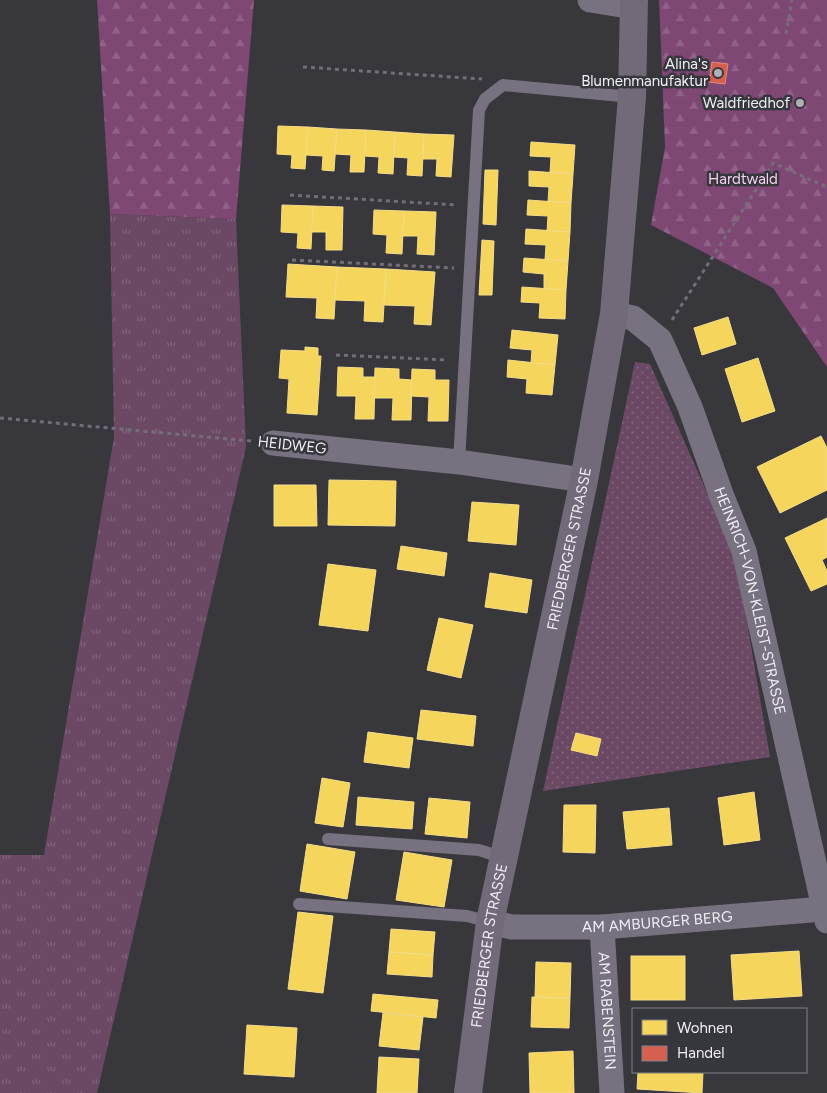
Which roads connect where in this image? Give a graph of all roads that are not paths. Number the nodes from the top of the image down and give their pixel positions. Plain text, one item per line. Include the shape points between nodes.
1 (590, 0) edge
2 (634, 4) edge
3 (632, 97) junction
4 (614, 314) junction
5 (274, 443) road end
6 (459, 462) junction
7 (584, 480) junction
8 (328, 839) dead end
9 (504, 858) junction
10 (299, 904) dead end
11 (826, 915) edge
12 (490, 922) junction
13 (602, 927) junction
14 (468, 1093) edge
15 (612, 1093) edge

1 - 2 street
2 - 3 street, FRIEDBERGER STRASSE
3 - 4 street, FRIEDBERGER STRASSE
3 - 6 lane via 502,86 485,99 479,110
4 - 7 street, FRIEDBERGER STRASSE
4 - 11 street, HEINRICH-VON-KLEIST-STRASSE via 633,318 660,340 690,407 744,551
5 - 6 street, HEIDWEG
6 - 7 street, HEIDWEG
7 - 9 street, FRIEDBERGER STRASSE
8 - 9 lane via 479,850
9 - 12 street, FRIEDBERGER STRASSE
10 - 12 lane via 466,916
11 - 13 street, AM AMBURGER BERG
12 - 13 street, AM AMBURGER BERG via 512,927
12 - 14 street, FRIEDBERGER STRASSE
13 - 15 street, AM RABENSTEIN

